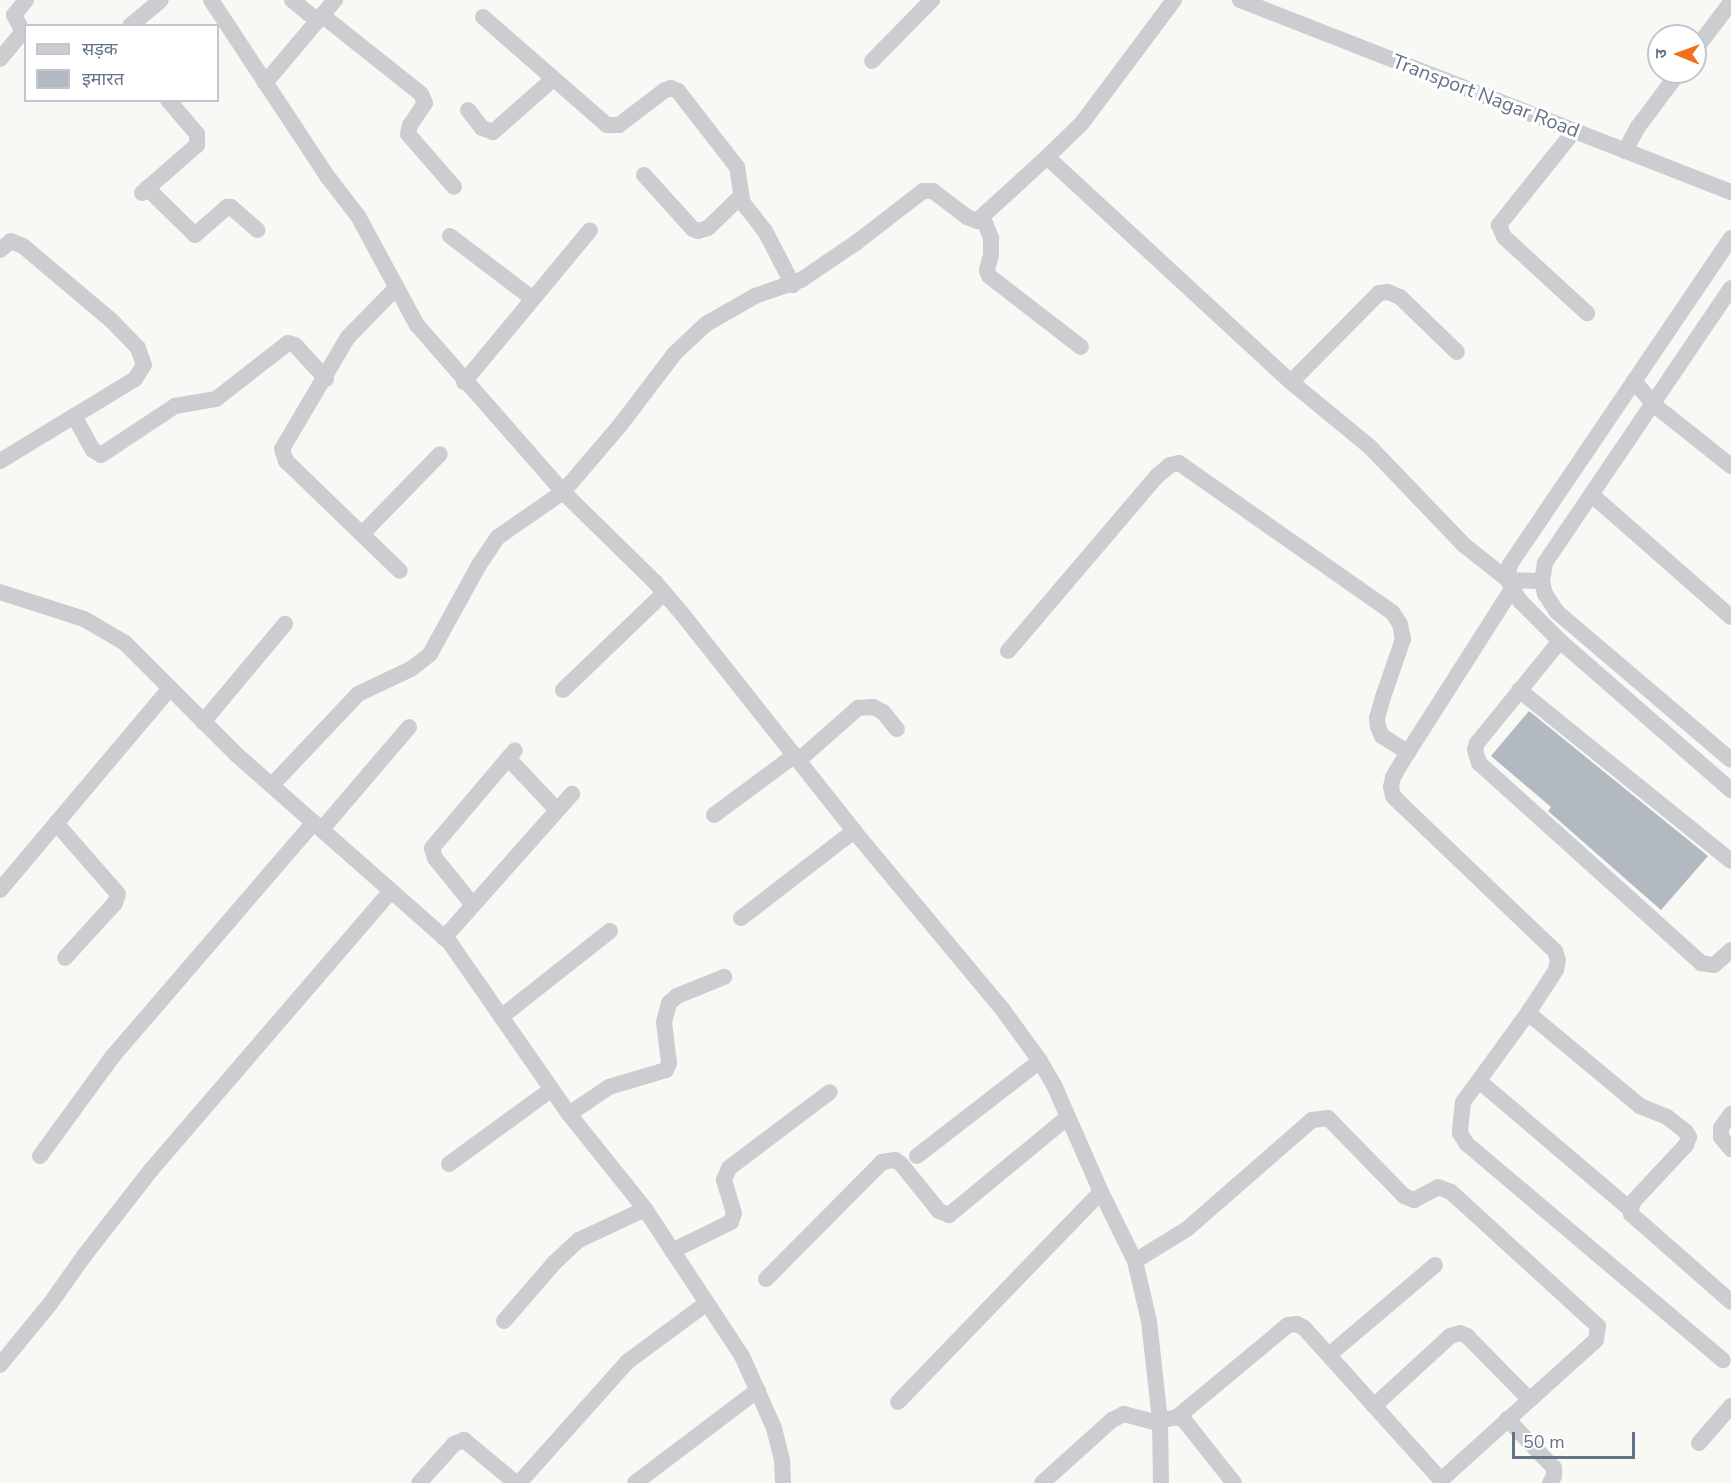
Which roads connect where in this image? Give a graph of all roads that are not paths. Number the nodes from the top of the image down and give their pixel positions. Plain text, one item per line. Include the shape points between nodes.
1 (26, 0) edge
2 (161, 0) edge
3 (211, 0) edge
4 (292, 0) edge
5 (335, 0) edge
6 (932, 0) edge
7 (1174, 0) edge
8 (1240, 0) edge
9 (1731, 2) edge
10 (483, 17) dead end
11 (320, 19) junction
12 (132, 24) edge
13 (1707, 34) edge
14 (0, 58) edge
15 (872, 61) dead end
16 (552, 80) junction
17 (265, 83) junction
18 (1670, 84) edge
19 (170, 102) edge
20 (468, 110) dead end
21 (1575, 130) junction
22 (1625, 151) junction
23 (1047, 156) junction
24 (644, 175) dead end
25 (454, 187) dead end
26 (1731, 192) edge
27 (740, 197) junction
28 (983, 218) junction
29 (257, 230) dead end
30 (590, 230) dead end
31 (450, 236) dead end
32 (1731, 238) edge
33 (0, 250) edge
34 (793, 285) junction
35 (396, 288) junction
36 (1731, 288) edge
37 (533, 299) junction
38 (1587, 313) dead end
39 (1081, 347) dead end
40 (1456, 352) dead end
41 (326, 379) junction
42 (1634, 381) junction
43 (464, 382) junction
44 (1291, 382) junction
45 (1653, 404) junction
46 (74, 416) junction
47 (440, 454) dead end
48 (0, 461) edge
49 (1731, 466) edge
50 (563, 492) junction
51 (1592, 495) junction
52 (363, 533) junction
53 (400, 571) dead end
54 (1542, 581) junction
55 (1510, 584) junction
56 (0, 592) edge
57 (664, 593) junction
58 (1731, 616) edge
59 (285, 624) dead end
60 (1560, 641) junction
61 (1008, 651) dead end
62 (170, 688) junction
63 (563, 690) dead end
64 (1519, 690) junction
65 (203, 722) junction
66 (409, 727) dead end
67 (897, 729) dead end
68 (1408, 752) junction
69 (797, 758) junction
70 (1731, 760) edge
71 (272, 785) junction
72 (1730, 788) edge
73 (572, 794) dead end
74 (557, 810) junction
75 (714, 815) dead end
76 (57, 823) junction
77 (318, 825) junction
78 (854, 831) junction
79 (1731, 861) edge
80 (0, 890) edge
81 (391, 891) junction
82 (473, 905) junction
83 (741, 918) dead end
84 (610, 931) dead end
85 (444, 938) junction
86 (1731, 950) edge
87 (65, 958) dead end
88 (724, 976) dead end
89 (1528, 1013) junction
90 (501, 1017) junction
91 (1040, 1060) junction
92 (1479, 1081) junction
93 (552, 1089) junction
94 (830, 1092) dead end
95 (569, 1114) junction
96 (1731, 1114) edge
97 (1068, 1117) junction
98 (1731, 1149) edge
99 (40, 1156) dead end
100 (917, 1156) dead end
101 (449, 1164) dead end
102 (1101, 1192) junction
103 (645, 1209) junction
104 (1630, 1209) junction
105 (672, 1251) junction
106 (1136, 1261) junction
107 (1435, 1265) dead end
108 (766, 1279) dead end
109 (1731, 1302) edge
110 (706, 1303) junction
111 (504, 1321) dead end
112 (1329, 1355) junction
113 (1724, 1360) dead end
114 (0, 1365) edge
115 (758, 1390) junction
116 (1530, 1399) junction
117 (898, 1402) dead end
118 (1374, 1406) junction
119 (1731, 1406) edge
120 (1169, 1418) junction
121 (1507, 1419) junction
122 (1699, 1443) dead end
123 (1442, 1481) edge
124 (419, 1483) edge
125 (518, 1483) edge
126 (635, 1483) edge
127 (783, 1483) edge
128 (1042, 1483) edge
129 (1161, 1483) edge
130 (1234, 1483) edge
131 (1550, 1483) edge

1 - 14 street via 14,15 21,34
2 - 12 street
3 - 17 street
4 - 11 street
5 - 11 street
6 - 15 street
7 - 23 street via 1082,123
8 - 21 street, Transport Nagar Road
9 - 13 street
10 - 16 street
11 - 17 street
11 - 25 street via 421,94 425,104 408,134
16 - 20 street via 493,132 482,128
16 - 27 street via 599,121 613,127 665,90 678,91 737,167
17 - 35 street via 358,216
18 - 22 street
19 - 29 street via 197,134 197,146 144,190 195,235 227,207
21 - 22 street, Transport Nagar Road
21 - 38 street via 1503,217 1500,231
22 - 26 street, Transport Nagar Road
23 - 28 street
23 - 44 street
24 - 27 street via 698,231 708,228
27 - 34 street via 765,231
28 - 34 street via 973,220 933,191 923,191
28 - 39 street via 991,238 989,276
30 - 37 street
31 - 37 street
32 - 42 street
33 - 46 street via 11,241 23,246 111,320 142,355 144,365 135,379
34 - 50 street via 755,296 724,312 689,339
35 - 41 street via 359,323
35 - 43 street via 417,325
36 - 45 street
37 - 43 street
40 - 44 street via 1400,297 1379,293
41 - 46 street via 295,345 288,343 216,399 175,406 101,455 93,450
41 - 52 street via 285,442 283,455
42 - 45 street
42 - 55 street via 1510,565
43 - 50 street
44 - 55 street via 1370,447 1464,545
45 - 49 street
45 - 51 street
46 - 48 street
47 - 52 street
50 - 57 street
50 - 71 street via 498,537 422,662 358,694
51 - 54 street via 1545,563
51 - 58 street
52 - 53 street
54 - 55 street
54 - 70 street via 1557,612
55 - 60 street via 1520,601
55 - 68 street
56 - 62 street via 84,619 124,643
57 - 63 street
57 - 69 street
59 - 65 street
60 - 64 street
60 - 72 street
61 - 68 street via 1156,476 1179,463 1392,612 1403,639 1377,718 1378,727 1383,736
62 - 65 street
62 - 76 street
64 - 79 street
64 - 86 street via 1477,742 1479,763 1701,963 1714,965
65 - 71 street
66 - 77 street
67 - 69 street via 873,706 858,708
68 - 89 street via 1393,777 1393,795 1555,951 1556,970
69 - 75 street
69 - 78 street
71 - 77 street
73 - 74 street
74 - 82 street
74 - 82 street via 511,754 432,848 435,858
76 - 80 street
76 - 87 street via 118,894 115,903
77 - 81 street
77 - 99 street via 113,1056
78 - 83 street
78 - 91 street
81 - 85 street
81 - 114 street via 151,1170
82 - 85 street
84 - 90 street
85 - 90 street
88 - 95 street via 677,996 669,1004 664,1022 669,1063 658,1073 609,1087
89 - 92 street
89 - 104 street via 1640,1106 1667,1117 1686,1132 1689,1141
90 - 93 street
91 - 97 street
91 - 100 street
92 - 104 street
92 - 113 street via 1463,1102 1459,1120 1460,1133 1467,1144
93 - 95 street
93 - 101 street
94 - 105 street via 729,1168 724,1180 734,1213 730,1222
95 - 103 street
96 - 98 street via 1721,1128 1721,1137
97 - 102 street
97 - 108 street via 949,1215 939,1210 902,1164 895,1160 882,1162
102 - 106 street
102 - 117 street
103 - 105 street
103 - 111 street via 579,1240
104 - 109 street via 1634,1218
105 - 110 street
106 - 116 street via 1186,1229 1312,1120 1328,1118 1409,1199 1418,1199 1438,1187 1451,1192 1598,1326 1596,1340
106 - 120 street
107 - 112 street
110 - 115 street via 742,1356
110 - 125 street via 627,1362
112 - 118 street
112 - 120 street via 1304,1328 1288,1325
115 - 126 street
115 - 127 street via 774,1428
116 - 118 street via 1467,1336 1460,1334 1450,1336
116 - 121 street
118 - 123 street
119 - 122 street
120 - 128 street via 1149,1422 1131,1414 1119,1414
120 - 129 street
120 - 130 street via 1190,1424
121 - 123 street
121 - 131 street via 1554,1468
124 - 125 street via 454,1444 464,1440

